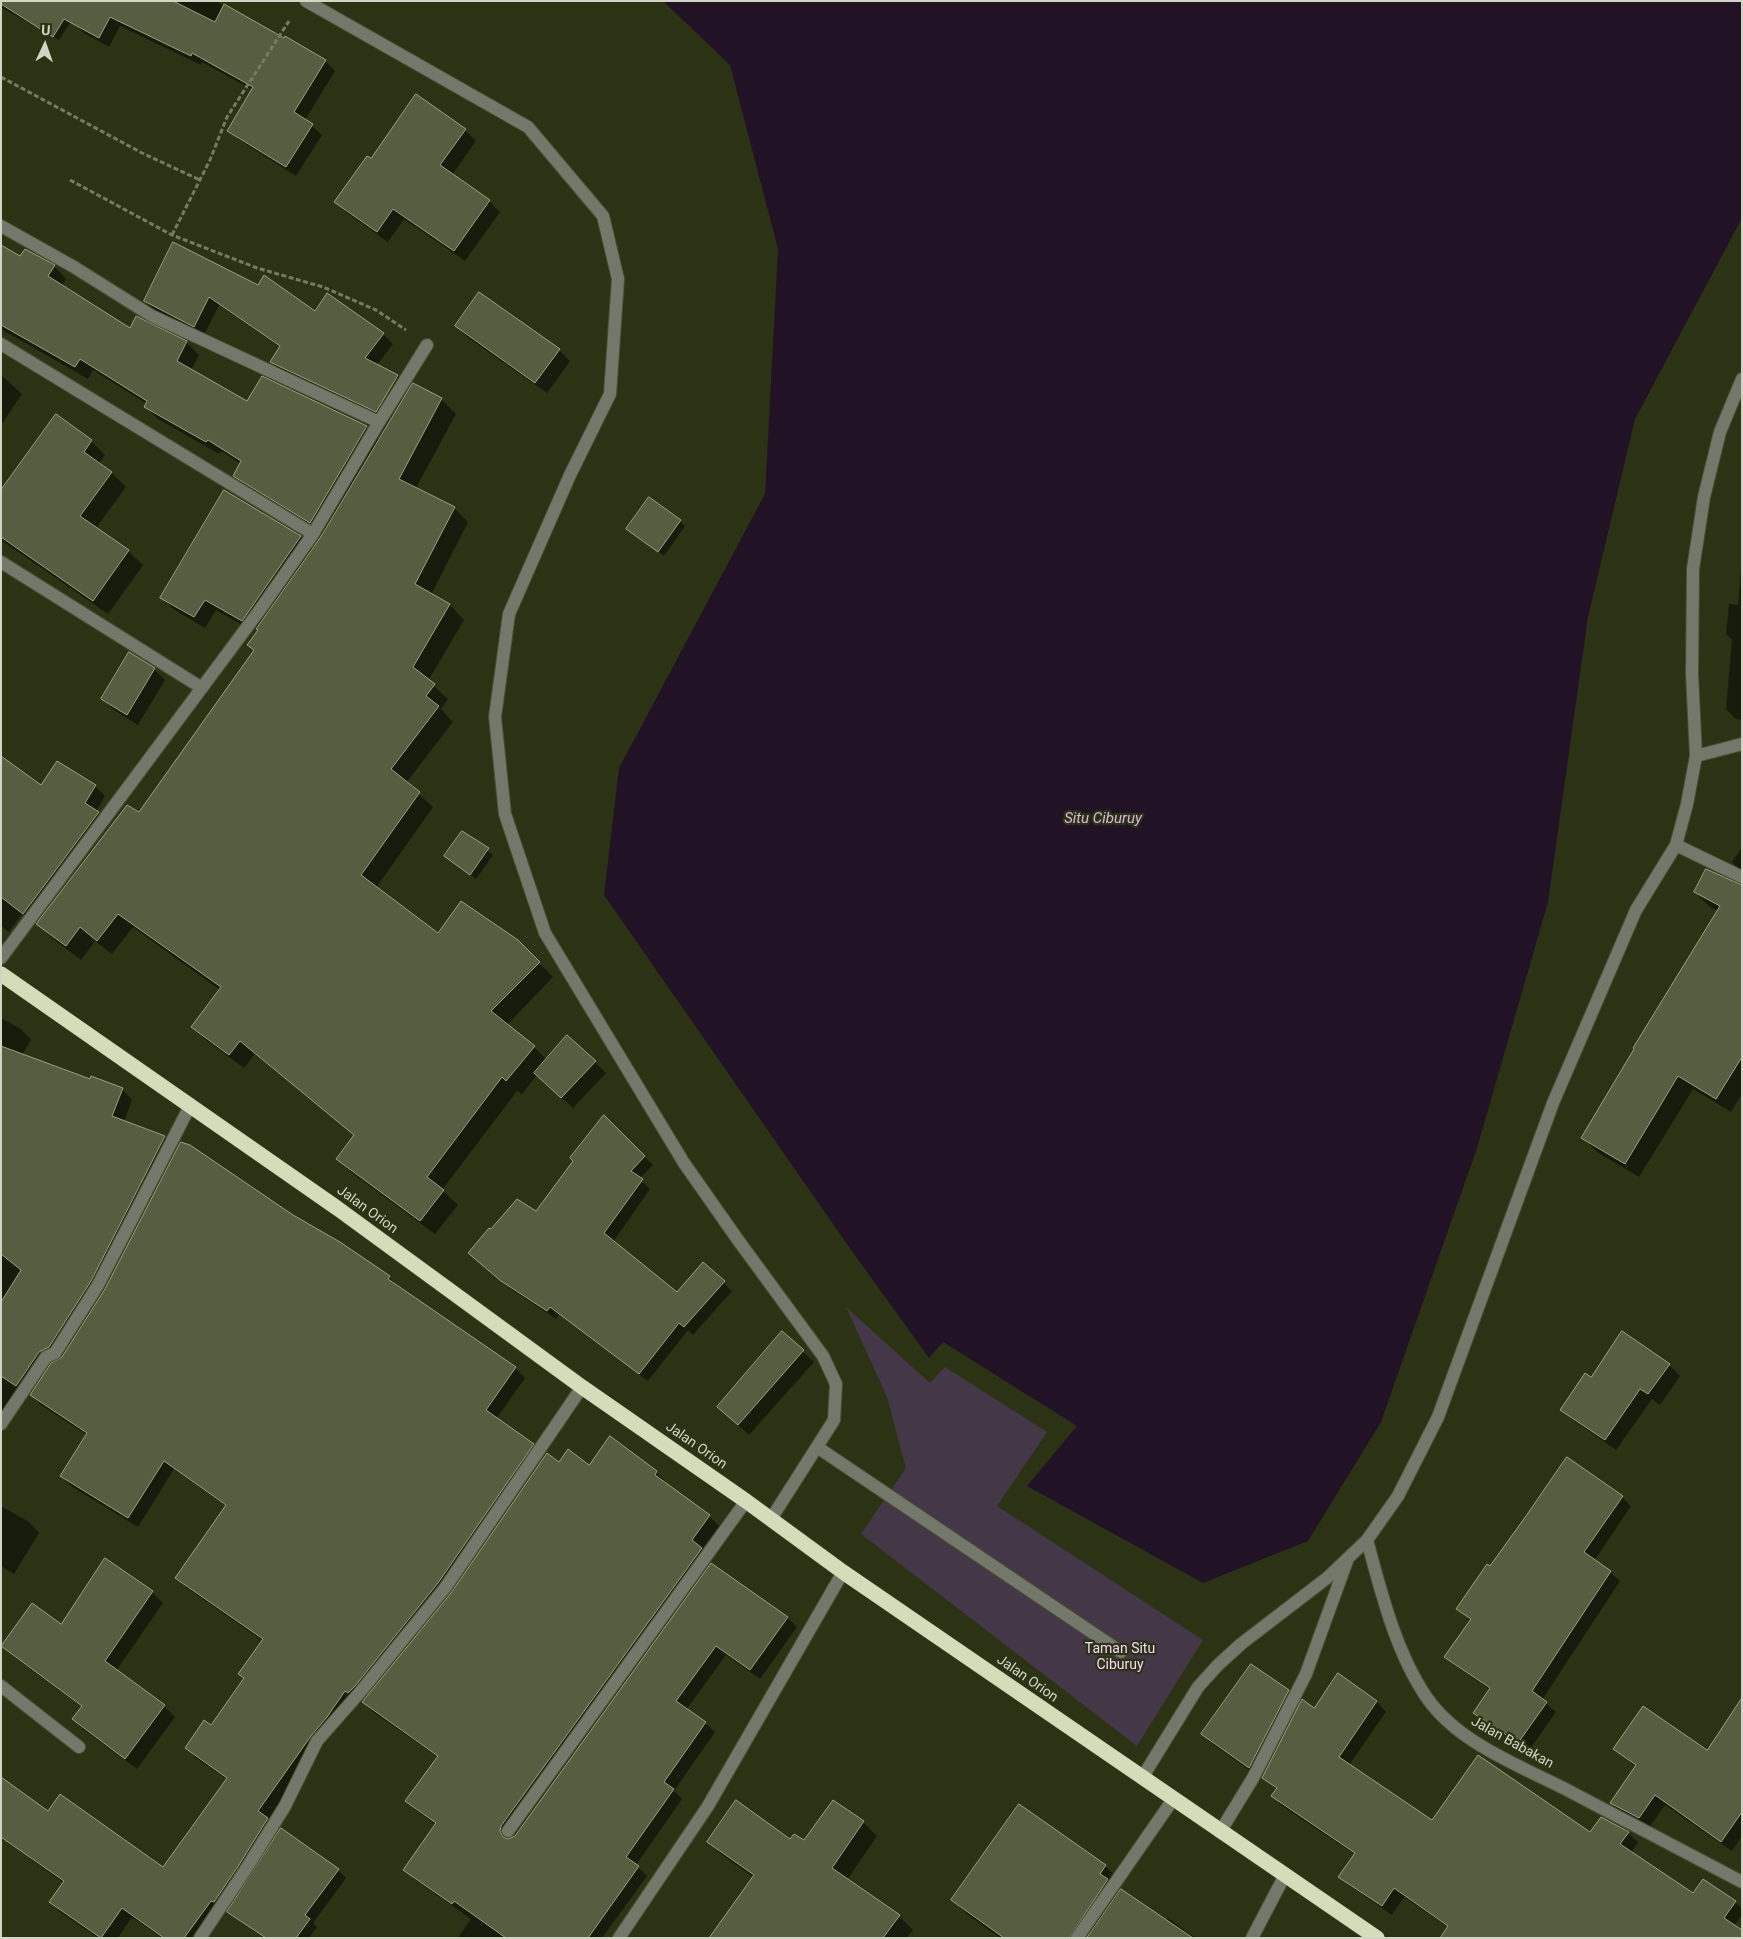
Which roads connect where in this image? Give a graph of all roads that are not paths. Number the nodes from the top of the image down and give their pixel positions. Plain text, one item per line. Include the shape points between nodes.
1 (306, 1) edge
2 (1, 226) edge
3 (1, 344) edge
4 (427, 345) road end
5 (1742, 378) edge
6 (379, 422) junction
7 (313, 534) junction
8 (1, 562) edge
9 (202, 688) junction
10 (1742, 744) edge
11 (1696, 756) junction
12 (1676, 845) junction
13 (1742, 877) edge
14 (1, 958) edge
15 (1, 974) edge
16 (190, 1106) junction
17 (582, 1388) junction
18 (1, 1424) edge
19 (817, 1447) junction
20 (746, 1501) junction
21 (771, 1519) junction
22 (1367, 1540) junction
23 (1347, 1560) junction
24 (843, 1572) junction
25 (1121, 1652) dead end
26 (1, 1686) edge
27 (78, 1747) dead end
28 (1142, 1778) junction
29 (1174, 1798) junction
30 (508, 1831) dead end
31 (1220, 1832) junction
32 (1285, 1875) junction
33 (1742, 1882) edge
34 (200, 1938) edge
35 (619, 1938) edge
36 (1077, 1938) edge
37 (1252, 1938) edge
38 (1377, 1938) edge

1 - 19 street via 528,128 603,216 618,279 610,394 570,475 509,614 495,717 505,814 545,933 684,1163 823,1356 836,1384 834,1420
2 - 6 street via 152,316
3 - 7 street
4 - 6 street
5 - 11 street via 1717,442 1704,497 1693,569 1692,674
6 - 7 street
7 - 9 street
8 - 9 street
9 - 14 street
10 - 11 street
11 - 12 street
12 - 13 street
12 - 22 street via 1636,910 1552,1103 1438,1417 1398,1496
15 - 16 highway, Jalan Orion
16 - 17 highway, Jalan Orion via 337,1208
16 - 18 street via 98,1285 55,1354 46,1357
17 - 20 highway, Jalan Orion
17 - 34 street via 445,1588 317,1741 280,1814
19 - 21 street
19 - 25 street
20 - 21 highway, Jalan Orion
20 - 30 street
21 - 24 highway, Jalan Orion
22 - 23 street
22 - 33 street, Jalan Babakan via 1384,1601 1409,1666 1427,1698 1459,1732
23 - 28 street via 1218,1665 1198,1687
23 - 31 street via 1306,1674 1254,1778
24 - 28 highway, Jalan Orion
24 - 35 street via 708,1806
26 - 27 street
28 - 29 highway, Jalan Orion
29 - 31 highway, Jalan Orion
29 - 36 street
31 - 32 highway, Jalan Orion
32 - 37 street
32 - 38 highway, Jalan Orion

